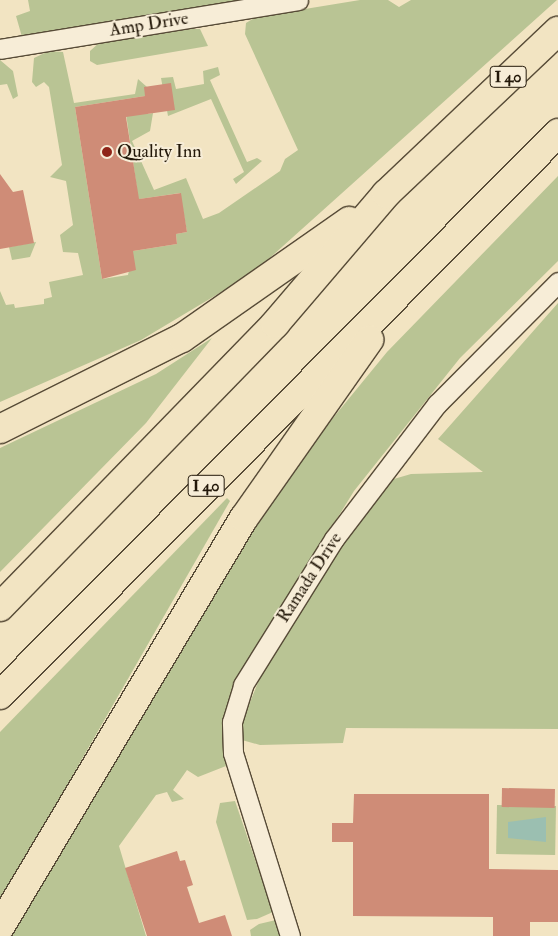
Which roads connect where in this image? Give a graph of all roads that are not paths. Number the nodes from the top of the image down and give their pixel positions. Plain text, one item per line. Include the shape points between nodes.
1 (298, 0) edge
2 (558, 31) edge
3 (0, 49) edge
4 (558, 133) edge
5 (386, 194) junction
6 (413, 276) junction
7 (558, 282) edge
8 (0, 429) edge
9 (0, 607) edge
10 (0, 695) edge
11 (0, 927) edge
12 (290, 936) edge

1 - 3 street, Amp Drive
2 - 5 highway, I 40
4 - 6 highway, I 40
5 - 8 highway via 236,304 182,338
5 - 9 highway, I 40 via 275,324
6 - 10 highway, I 40
6 - 11 highway via 244,518
7 - 12 street, Ramada Drive via 437,404 334,539 243,685 232,722 233,753

